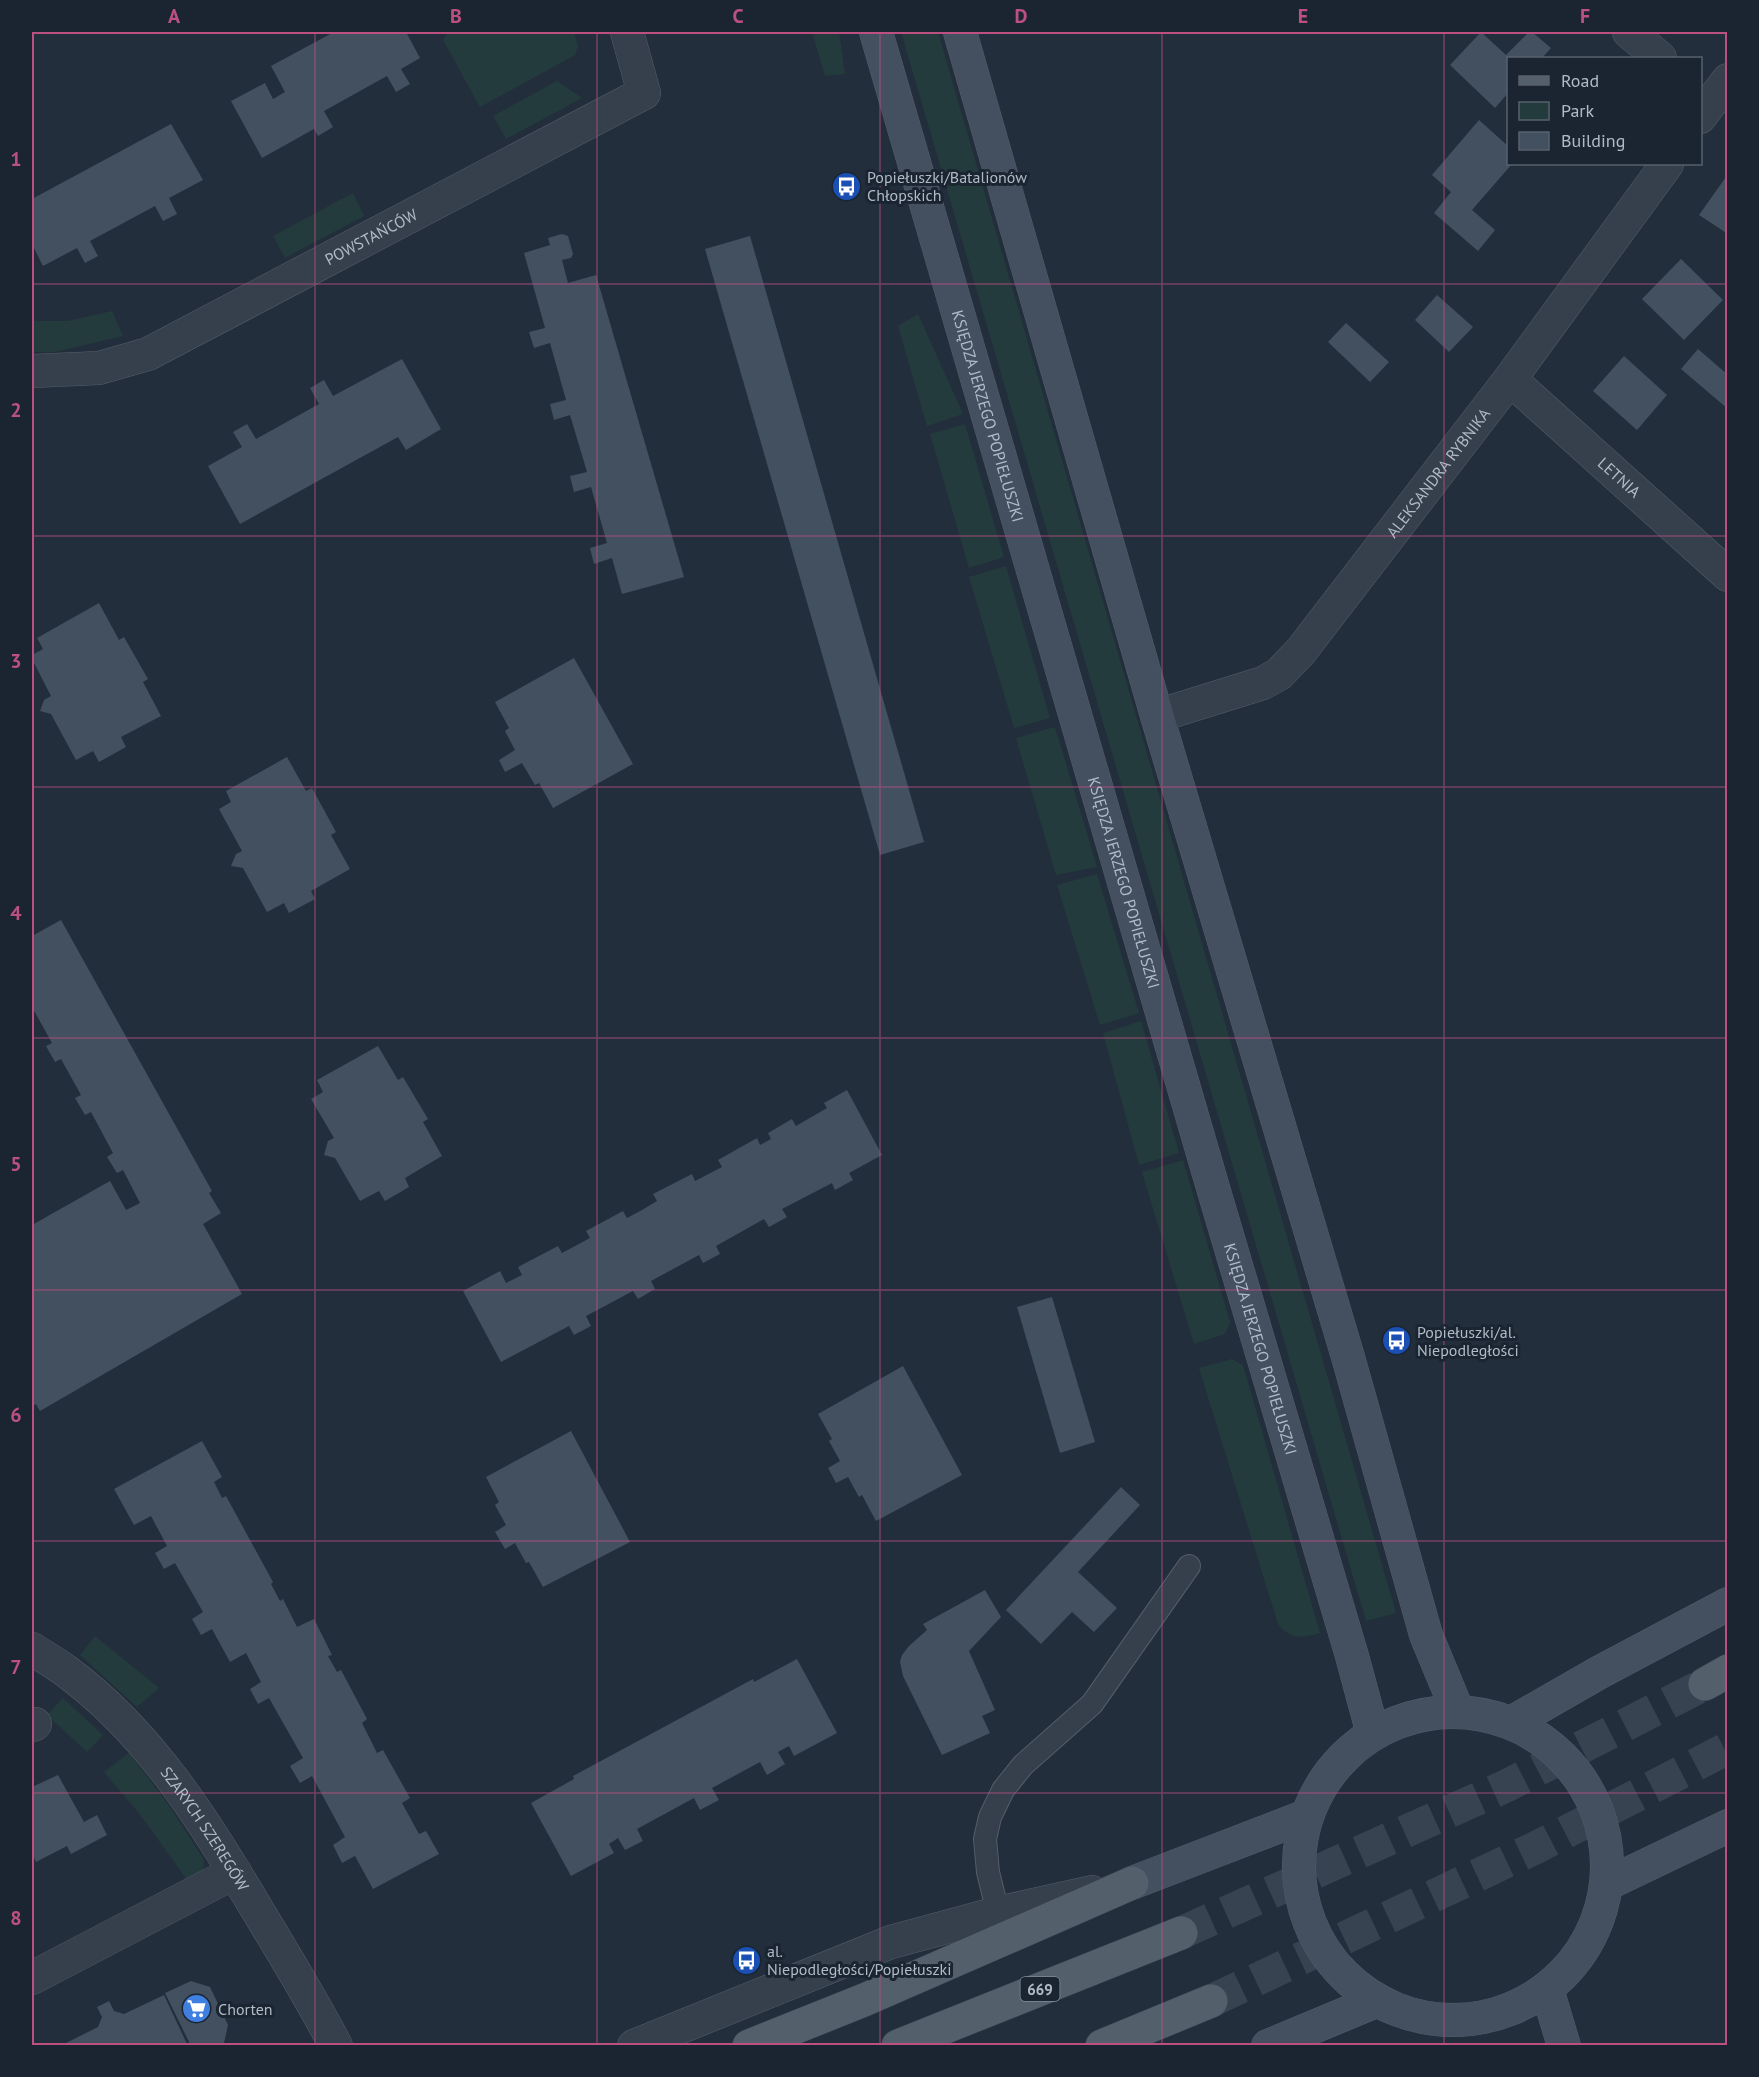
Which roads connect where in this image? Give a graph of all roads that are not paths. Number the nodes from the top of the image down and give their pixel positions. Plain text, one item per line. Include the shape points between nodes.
1 (627, 32) edge
2 (876, 32) edge
3 (960, 32) edge
4 (1629, 32) edge
5 (1659, 57) edge
6 (1666, 165) edge
7 (32, 371) edge
8 (1510, 379) junction
9 (1728, 575) edge
10 (1157, 716) junction
11 (1189, 1566) dead end
12 (1728, 1604) edge
13 (32, 1649) edge
14 (1458, 1712) junction
15 (1511, 1723) junction
16 (1373, 1734) junction
17 (1306, 1816) junction
18 (1728, 1826) edge
19 (235, 1872) junction
20 (1132, 1883) junction
21 (1607, 1884) junction
22 (998, 1913) junction
23 (1181, 1933) tunnel mouth
24 (32, 1978) edge
25 (1547, 1989) junction
26 (1211, 2001) tunnel mouth
27 (1376, 2001) junction
28 (1465, 2033) edge
29 (336, 2046) edge
30 (634, 2046) edge
31 (749, 2046) edge
32 (898, 2046) edge
33 (1102, 2046) edge
34 (1268, 2046) edge
35 (1564, 2046) edge

1 - 7 street, POWSTAŃCÓW via 644,93 148,354 99,368
2 - 16 main road, KSIĘDZA JERZEGO POPIEŁUSZKI
3 - 10 main road
4 - 5 street
6 - 8 street, ALEKSANDRA RYBNIKA
8 - 9 street, LETNIA
8 - 10 street, ALEKSANDRA RYBNIKA via 1301,651 1279,674 1263,683
10 - 14 main road via 1426,1635
11 - 22 lane via 1092,1704 1023,1765 1003,1790 985,1839
12 - 15 main road
13 - 19 street, SZARYCH SZEREGÓW via 66,1671 129,1726 194,1806
14 - 15 main road
14 - 16 main road via 1414,1716
15 - 21 main road via 1546,1743 1575,1771 1595,1806 1606,1844
16 - 17 main road via 1344,1756 1322,1784
17 - 20 main road
17 - 27 main road via 1299,1858 1302,1901 1317,1941 1343,1975
18 - 21 main road
19 - 24 street
19 - 29 street, SZARYCH SZEREGÓW
20 - 22 street
20 - 31 main road
21 - 25 main road via 1597,1924 1576,1960
22 - 30 street via 891,1942
23 - 32 main road, 669
25 - 28 main road
25 - 35 main road
26 - 33 main road
27 - 28 main road
27 - 34 main road

